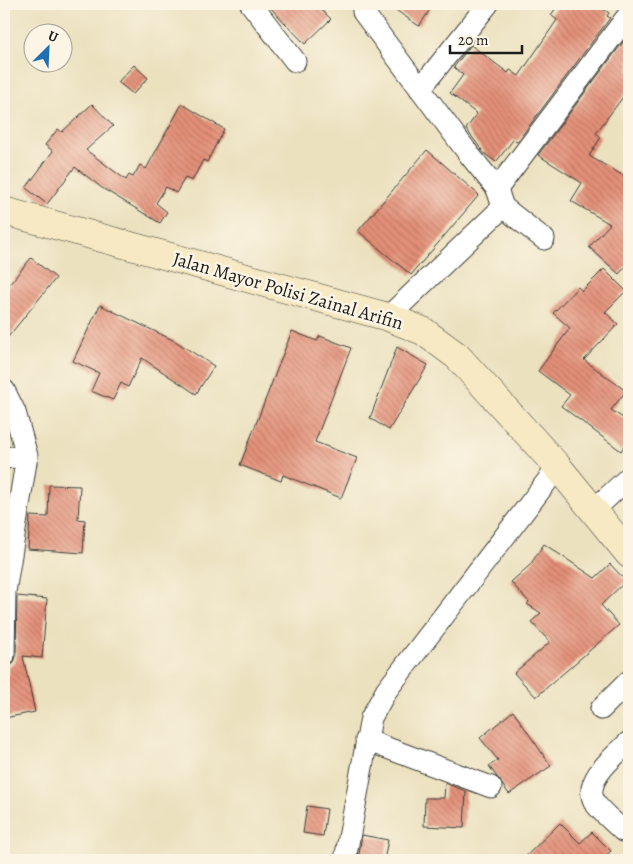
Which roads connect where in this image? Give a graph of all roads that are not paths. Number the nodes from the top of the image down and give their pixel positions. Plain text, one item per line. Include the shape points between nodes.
1 (252, 4) edge
2 (363, 4) edge
3 (488, 4) edge
4 (629, 14) edge
5 (295, 62) dead end
6 (420, 89) junction
7 (500, 198) junction
8 (4, 210) edge
9 (544, 239) dead end
10 (388, 317) junction
11 (4, 390) edge
12 (27, 456) junction
13 (4, 458) edge
14 (558, 467) junction
15 (629, 477) edge
16 (594, 510) junction
17 (629, 554) edge
18 (4, 592) edge
19 (4, 656) edge
20 (629, 681) edge
21 (601, 709) dead end
22 (366, 740) junction
23 (629, 742) edge
24 (491, 787) dead end
25 (623, 831) dead end
26 (346, 860) edge

1 - 5 street
2 - 6 street via 363,12
3 - 6 street
4 - 7 street
6 - 7 street
7 - 9 street
7 - 10 street
8 - 10 main road, Jalan Mayor Polisi Zainal Arifin
10 - 14 main road, Jalan Mayor Polisi Zainal Arifin via 423,331 457,356
11 - 12 street via 16,412
12 - 13 street
12 - 18 street
14 - 16 main road, Jalan Mayor Polisi Zainal Arifin
14 - 22 street via 386,691 371,718
15 - 16 street
16 - 17 main road, Jalan Mayor Polisi Zainal Arifin
18 - 19 street
20 - 21 street
22 - 24 street
22 - 26 street
23 - 25 street via 604,767 593,790 594,802

